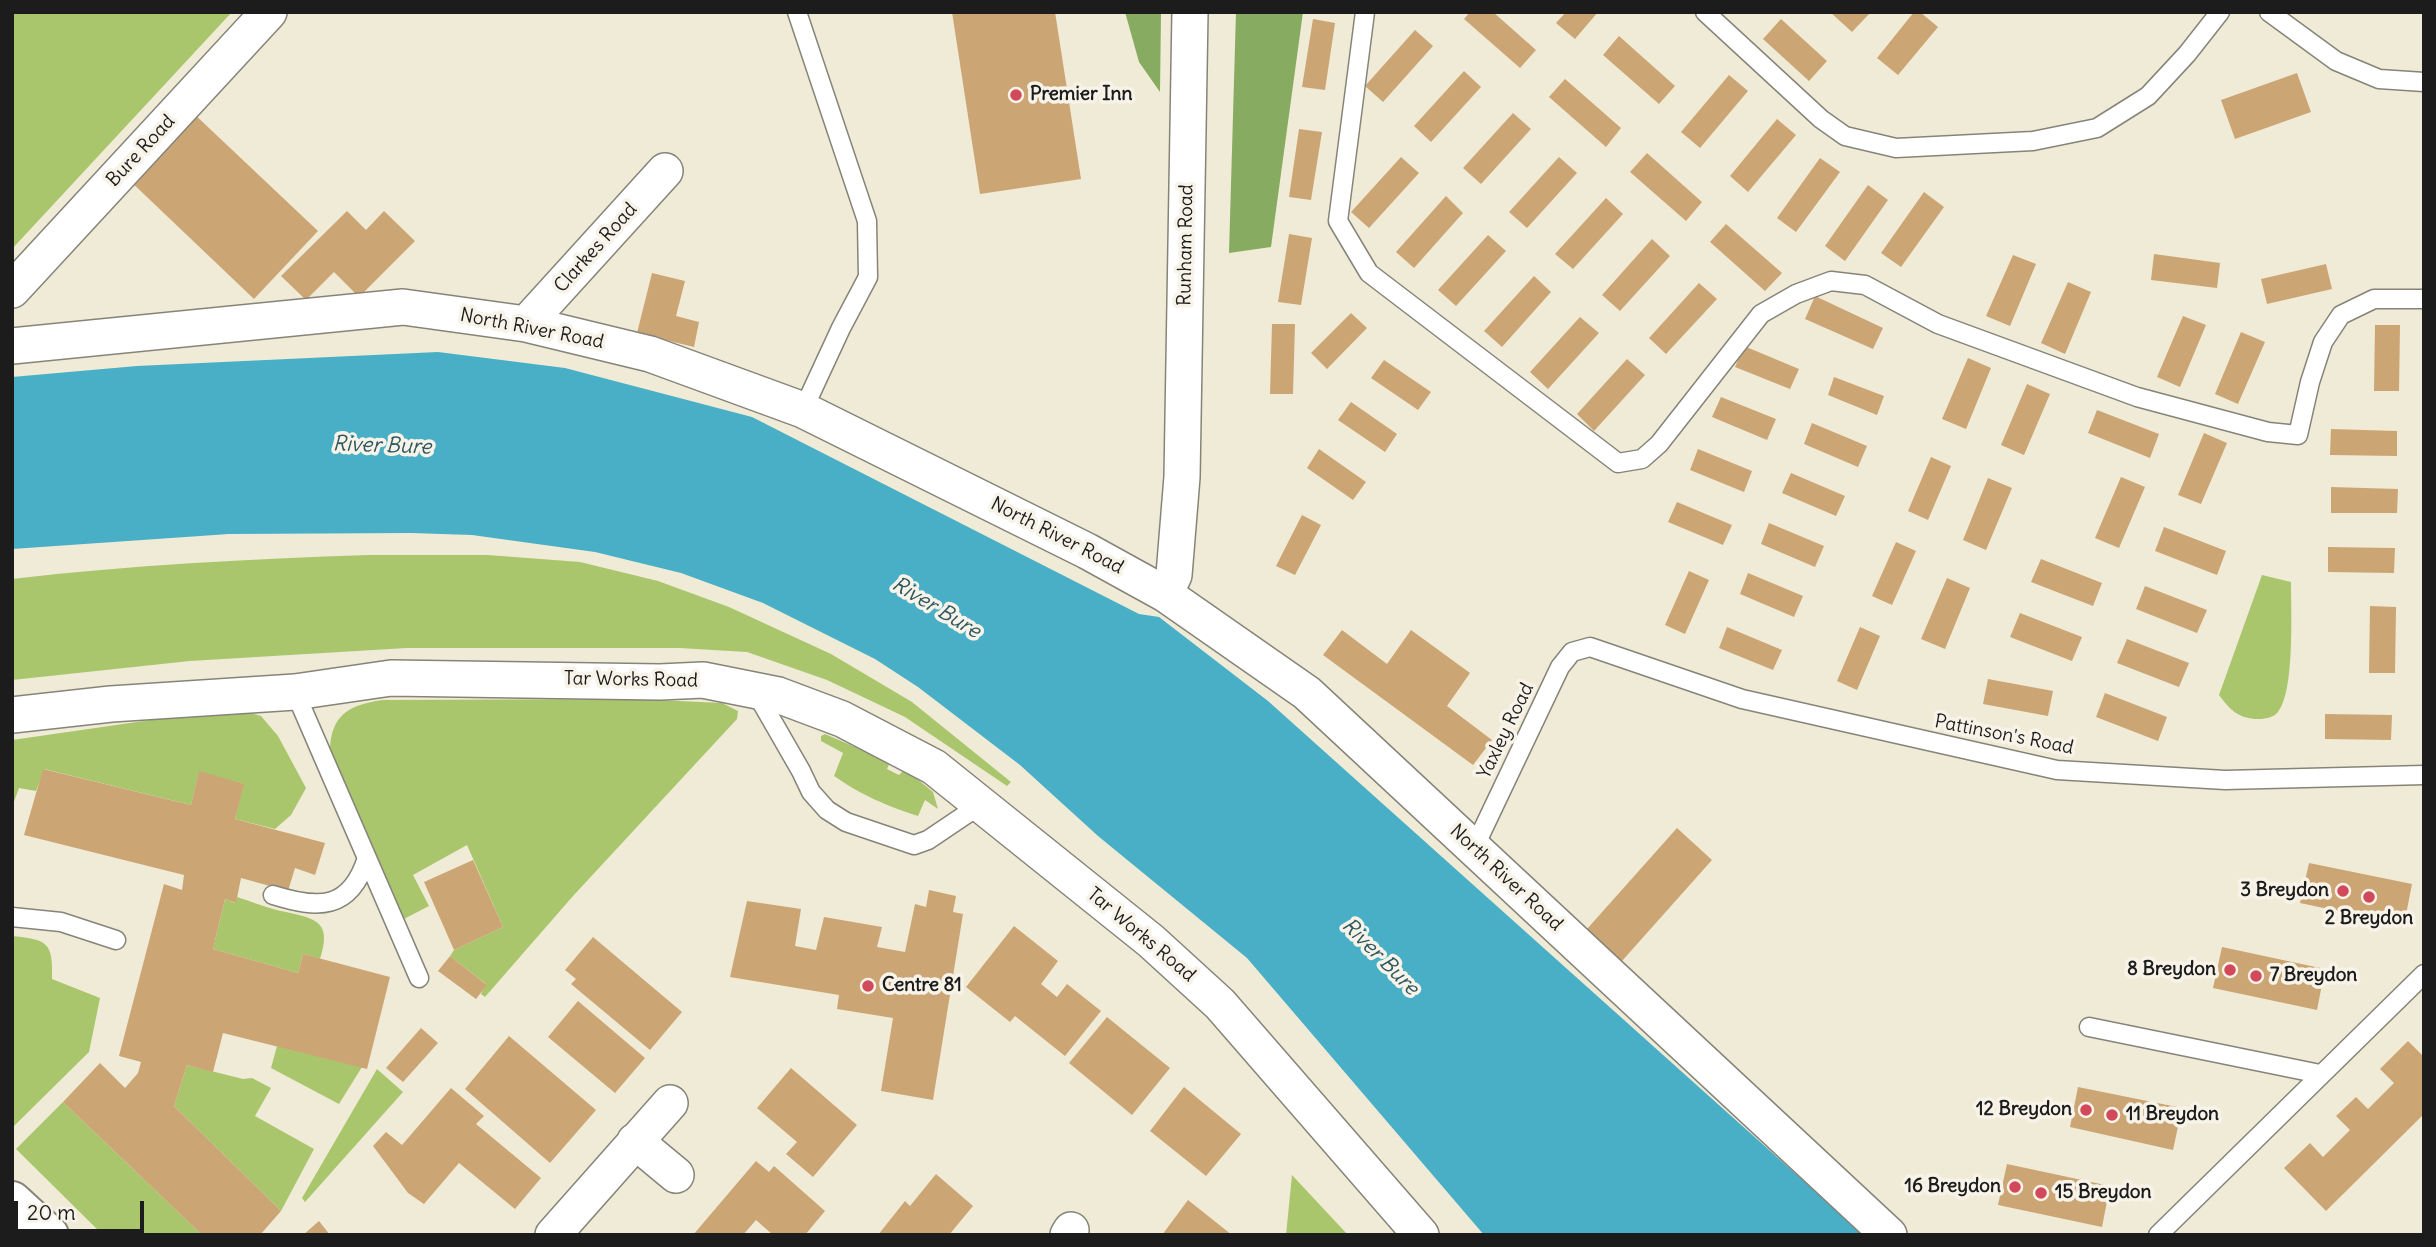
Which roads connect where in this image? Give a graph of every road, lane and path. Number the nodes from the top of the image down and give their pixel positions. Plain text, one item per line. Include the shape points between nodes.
1 (269, 12) edge
2 (797, 12) edge
3 (1190, 12) edge
4 (1365, 12) edge
5 (1705, 12) edge
6 (2220, 12) edge
7 (2269, 12) edge
8 (2424, 82) edge
9 (665, 171) dead end
10 (12, 290) edge
11 (2424, 299) edge
12 (526, 324) junction
13 (12, 346) edge
14 (803, 410) junction
15 (1165, 594) junction
16 (1590, 647) joint
17 (755, 691) junction
18 (295, 692) junction
19 (12, 715) edge
20 (2424, 775) edge
21 (980, 805) junction
22 (1474, 848) junction
23 (367, 858) junction
24 (273, 895) dead end
25 (12, 917) edge
26 (116, 940) dead end
27 (2424, 974) edge
28 (419, 978) dead end
29 (2089, 1027) dead end
30 (2320, 1074) junction
31 (670, 1103) dead end
32 (635, 1141) junction
33 (676, 1175) dead end
34 (12, 1201) edge
35 (49, 1235) edge
36 (553, 1235) edge
37 (1421, 1235) edge
38 (1889, 1235) edge
39 (2158, 1235) edge

1 - 10 street, Bure Road
2 - 14 lane via 867,221 868,277
3 - 15 street, Runham Road via 1182,477 1174,575
4 - 11 lane via 1338,221 1349,241 1369,273 1618,463 1642,459 1659,444 1761,313 1831,281 1865,285 1938,324 2137,397 2268,432 2298,435 2323,342 2341,315 2374,299
5 - 6 lane via 1821,119 1845,136 1896,148 2033,141 2097,128 2148,96
7 - 8 lane via 2336,61 2379,79
9 - 12 street, Clarkes Road
12 - 13 street, North River Road via 403,307
12 - 14 street, North River Road via 650,354
14 - 15 street, North River Road
15 - 22 street, North River Road via 1307,693
16 - 20 lane, Pattinson's Road via 1742,699 2057,770 2225,780
16 - 22 lane, Yaxley Road via 1572,652 1560,667
17 - 18 street, Tar Works Road via 703,680 391,678
17 - 21 street, Tar Works Road via 842,719 934,767
17 - 21 lane via 811,792 846,822 914,845
18 - 19 street, Tar Works Road
18 - 23 lane
21 - 37 street, Tar Works Road via 1152,941 1220,1004
22 - 38 street, North River Road
23 - 24 lane via 353,886 321,905
23 - 28 lane
25 - 26 lane via 61,922
27 - 30 lane
29 - 30 lane
30 - 39 lane
31 - 32 street
32 - 33 street
32 - 36 street
34 - 35 main road

